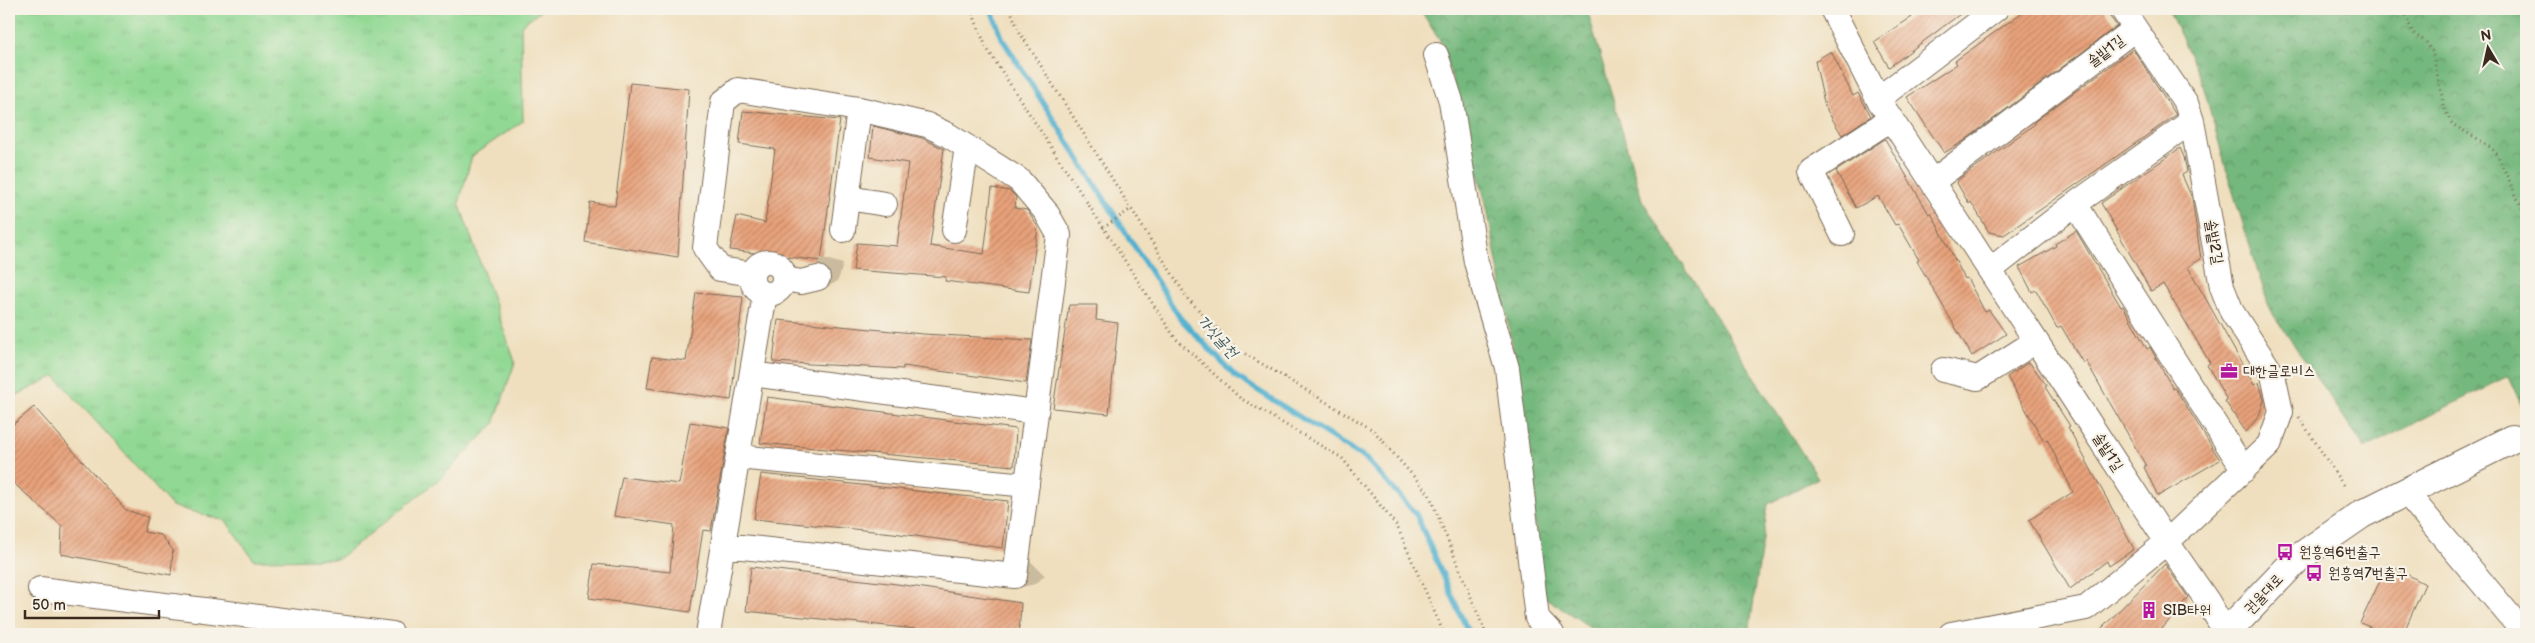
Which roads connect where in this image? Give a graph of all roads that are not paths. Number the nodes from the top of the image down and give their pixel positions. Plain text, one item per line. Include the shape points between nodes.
1 (1832, 9) edge
2 (1996, 9) edge
3 (2122, 9) edge
4 (2136, 29) junction
5 (1436, 56) dead end
6 (1878, 99) junction
7 (859, 109) junction
8 (1891, 119) junction
9 (2192, 121) junction
10 (967, 147) junction
11 (1932, 182) junction
12 (848, 198) junction
13 (885, 204) dead end
14 (2075, 204) junction
15 (844, 230) dead end
16 (954, 230) dead end
17 (1842, 234) dead end
18 (1990, 270) junction
19 (752, 274) junction
20 (818, 278) dead end
21 (785, 279) junction
22 (766, 294) junction
23 (2036, 341) junction
24 (1944, 370) dead end
25 (752, 374) junction
26 (1036, 412) junction
27 (2512, 439) dead end
28 (738, 457) junction
29 (2244, 470) junction
30 (1027, 485) junction
31 (2405, 491) junction
32 (2167, 542) junction
33 (722, 545) junction
34 (40, 589) dead end
35 (257, 626) edge
36 (392, 634) edge
37 (708, 634) edge
38 (1552, 634) edge
39 (1952, 634) edge
40 (2226, 634) edge
41 (2525, 634) edge

1 - 6 street, 솔밭1길
2 - 6 street
3 - 4 street, 솔밭2길
4 - 9 street, 솔밭2길 via 2186,103
4 - 11 street, 솔밭1길
5 - 38 street via 1451,101 1476,262 1507,368 1537,618
6 - 8 street, 솔밭1길
7 - 10 street via 928,125
7 - 12 street
7 - 19 street via 738,90 723,102 705,248 720,269
8 - 11 street, 솔밭1길
8 - 17 street via 1812,170
9 - 14 street
9 - 29 street, 솔밭2길 via 2222,287 2232,312 2273,375 2281,412 2269,445
10 - 16 street
10 - 26 street via 1018,180 1046,212 1059,234
11 - 18 street, 솔밭1길
12 - 13 street
12 - 15 street
14 - 18 street
14 - 29 street
18 - 23 street, 솔밭1길
19 - 21 street via 758,265 768,261 782,268
19 - 22 street via 753,284
20 - 21 street via 801,282
21 - 22 street via 776,292
22 - 25 street
23 - 24 street via 1978,378
23 - 32 street, 솔밭1길
25 - 26 street
25 - 28 street
26 - 30 street
27 - 31 main road, 권율대로
28 - 30 street
28 - 33 street
29 - 32 street
30 - 33 street via 1015,576
31 - 40 main road, 권율대로 via 2362,514 2297,559
31 - 41 street
32 - 39 street via 2086,608
32 - 40 street, 솔밭1길
33 - 37 street
34 - 35 street
35 - 36 street

